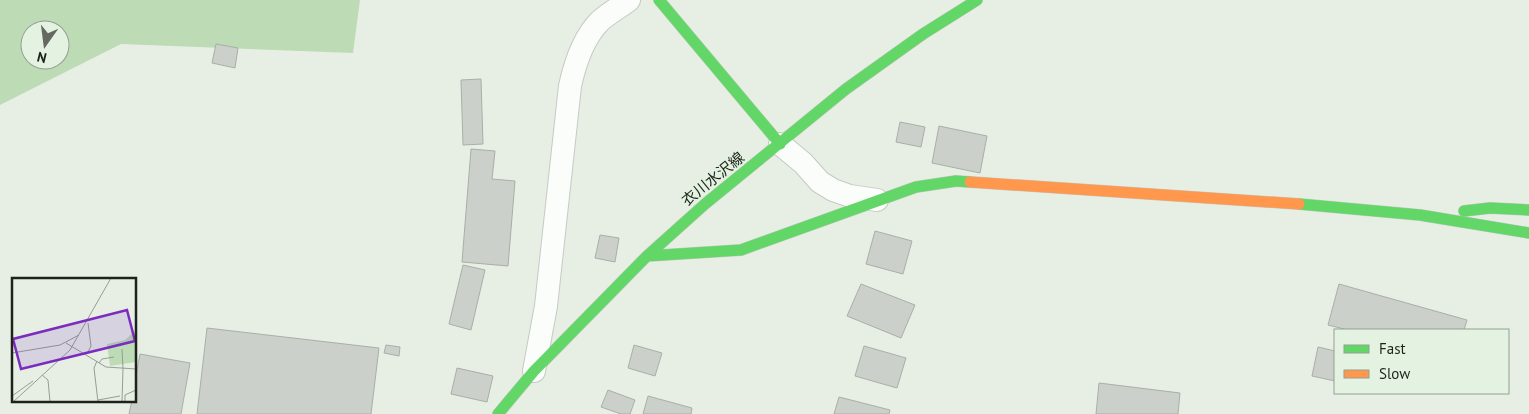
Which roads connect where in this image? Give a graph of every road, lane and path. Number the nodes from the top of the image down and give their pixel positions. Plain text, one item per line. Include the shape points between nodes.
1 (629, 0) edge
2 (659, 0) edge
3 (977, 0) edge
4 (780, 144) junction
5 (877, 200) junction
6 (1529, 210) edge
7 (1420, 215) junction
8 (1529, 233) edge
9 (647, 256) junction
10 (534, 372) junction
11 (498, 414) edge

1 - 10 street via 601,20 590,33 570,86 546,306
2 - 4 street
3 - 4 street, 衣川水沢線 via 846,89
4 - 5 street via 833,190
4 - 9 street, 衣川水沢線
5 - 7 street via 916,187 956,181 1321,205
5 - 9 street via 741,250
6 - 7 street via 1490,208
7 - 8 street
9 - 10 street, 衣川水沢線
10 - 11 street, 衣川水沢線

